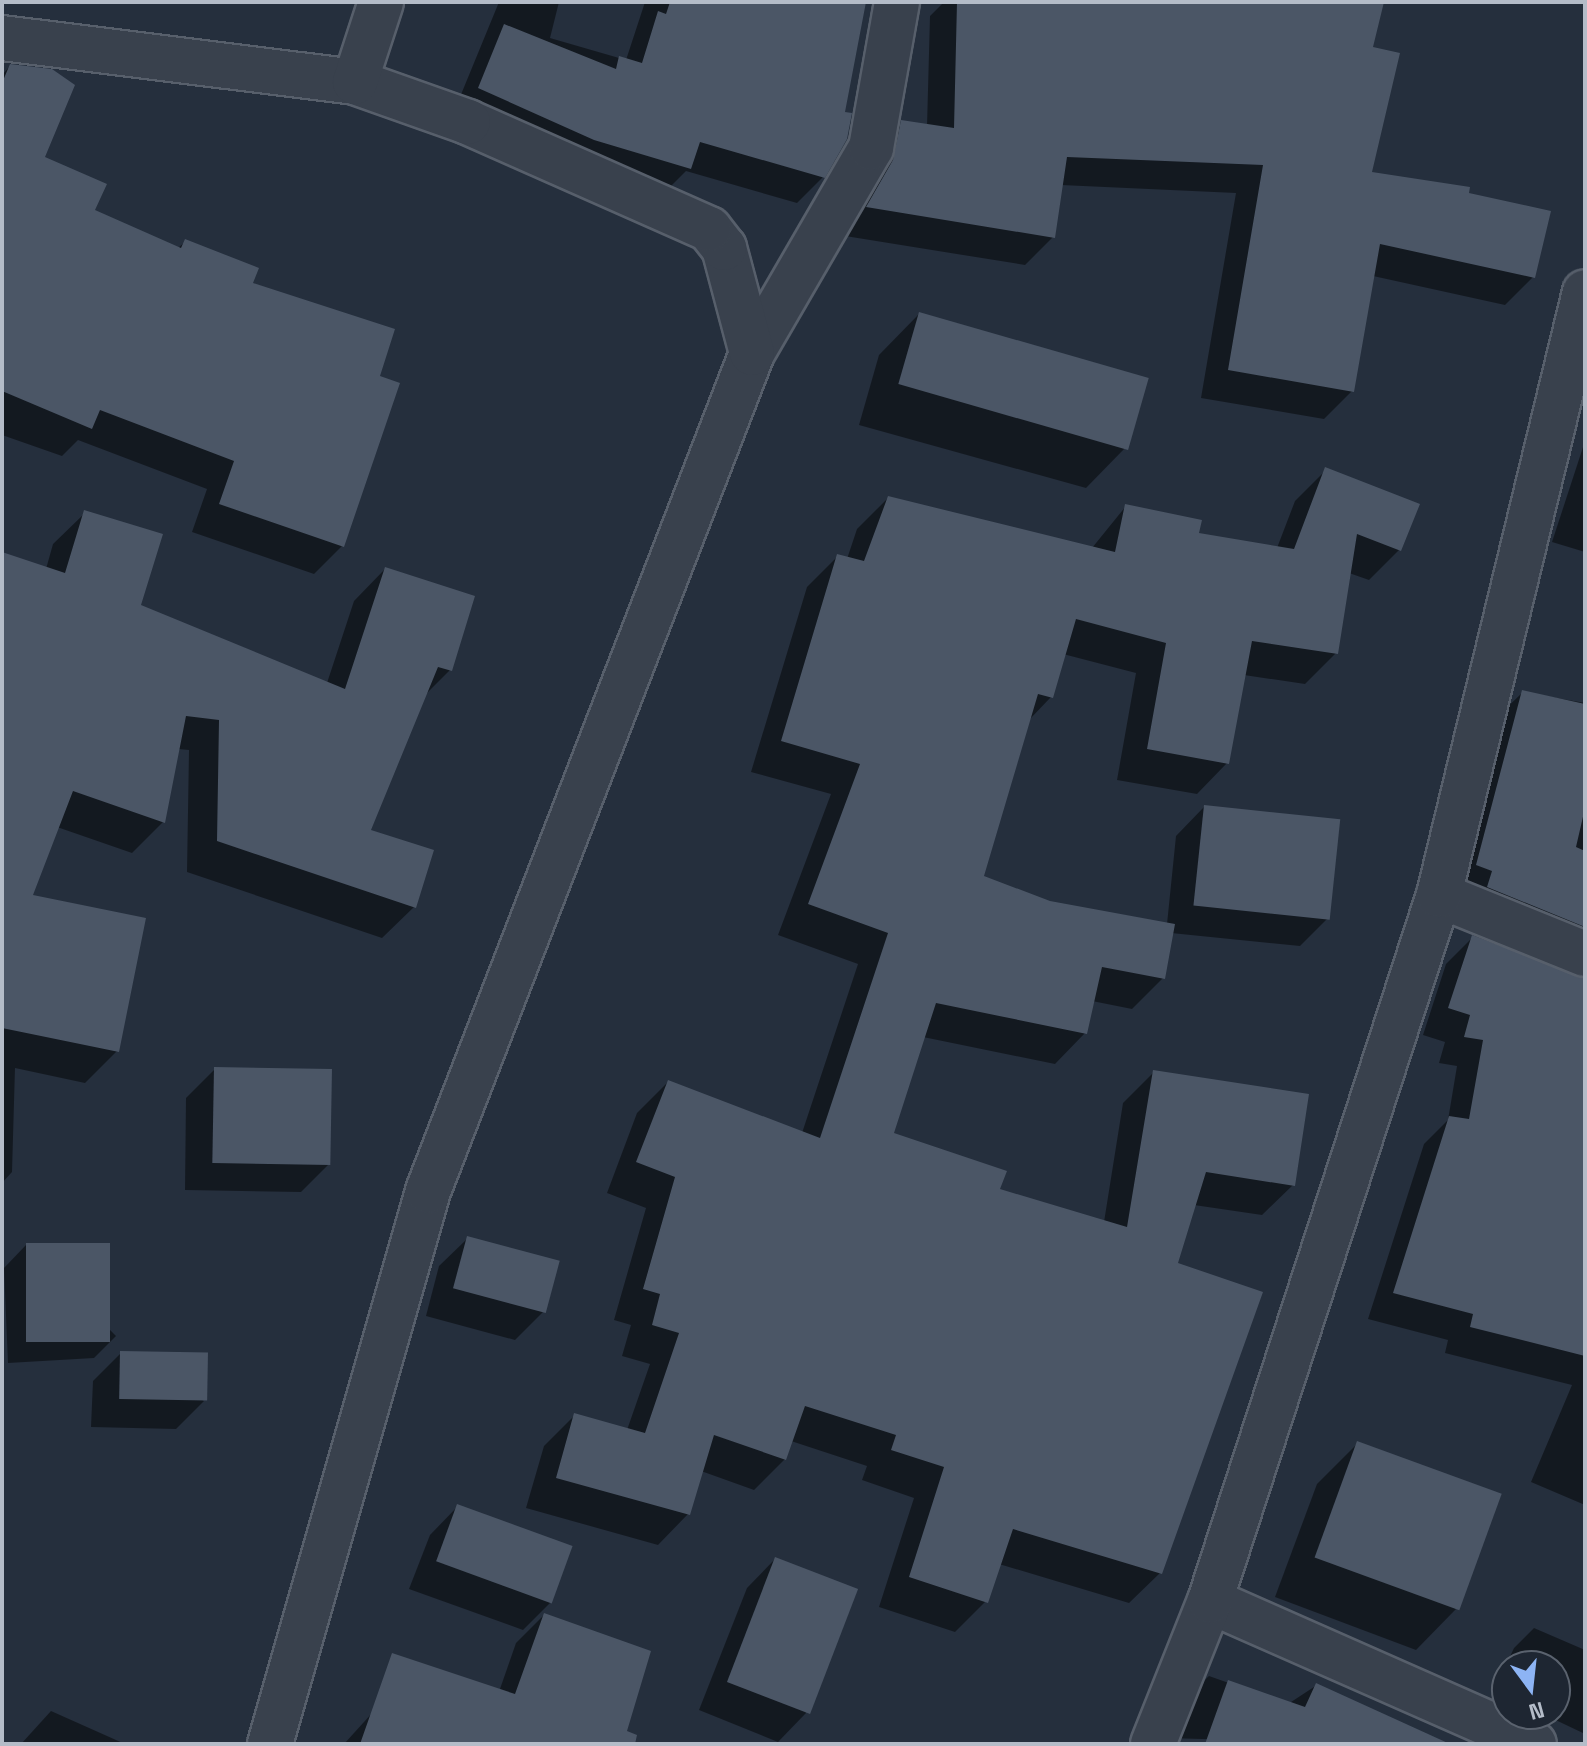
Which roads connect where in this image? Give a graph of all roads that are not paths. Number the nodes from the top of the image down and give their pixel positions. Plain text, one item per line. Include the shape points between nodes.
1 (381, 2) edge
2 (897, 2) edge
3 (2, 38) edge
4 (355, 82) junction
5 (1585, 292) edge
6 (752, 353) junction
7 (1439, 895) junction
8 (1585, 954) edge
9 (1210, 1601) junction
10 (270, 1744) edge
11 (1153, 1744) edge
12 (1534, 1744) edge

1 - 4 street
2 - 6 street via 871,148
3 - 4 street
4 - 6 street via 468,122 709,229 724,248
5 - 7 street
6 - 10 street via 428,1191
7 - 8 street
7 - 9 street
9 - 11 street
9 - 12 street

